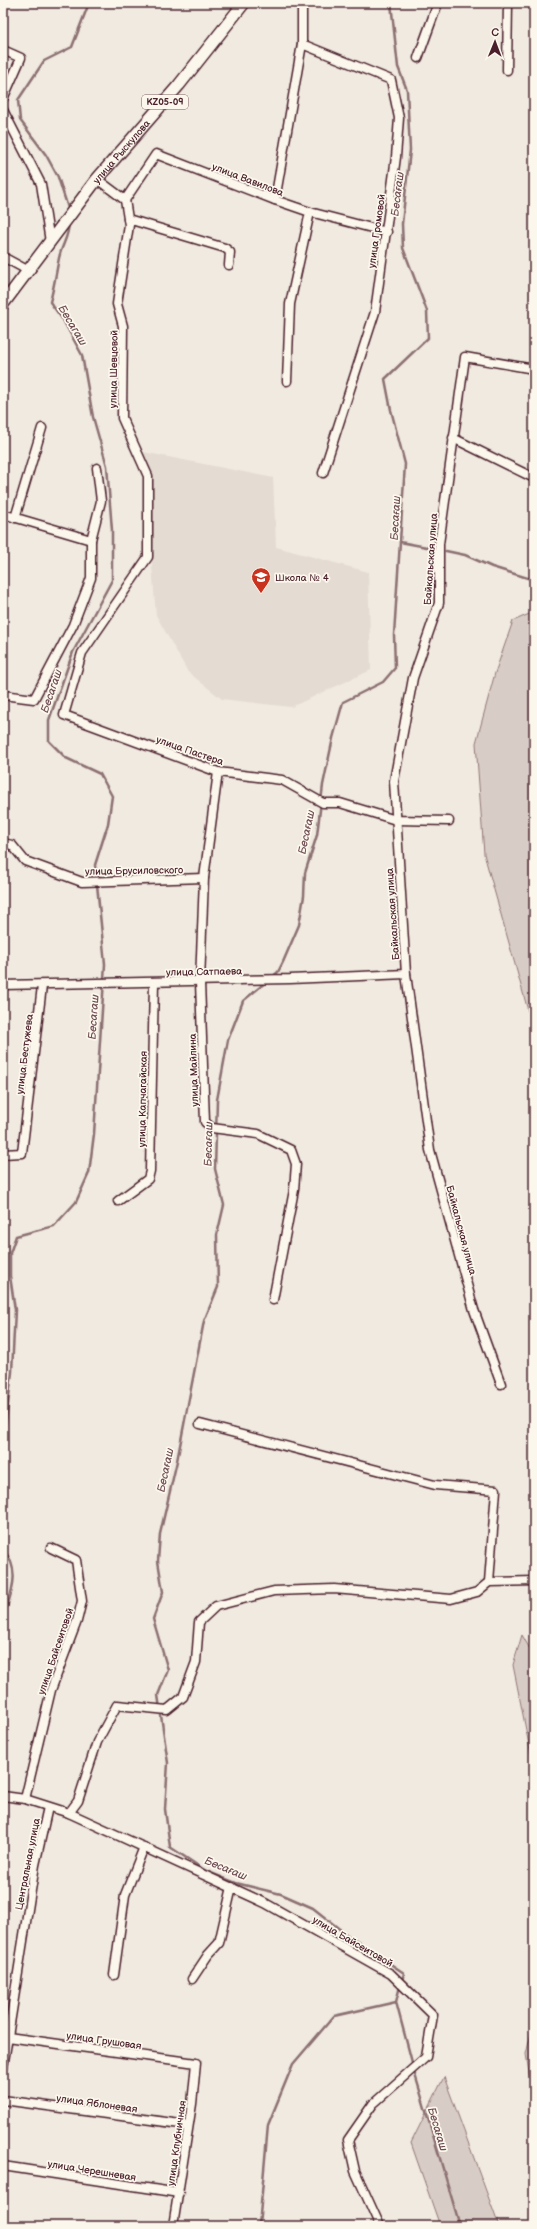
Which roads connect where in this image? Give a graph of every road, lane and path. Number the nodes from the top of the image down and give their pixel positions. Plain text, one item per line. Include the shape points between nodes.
1 (244, 3) edge
2 (302, 3) edge
3 (438, 3) edge
4 (508, 3) edge
5 (302, 44) junction
6 (3, 50) edge
7 (418, 58) dead end
8 (507, 70) dead end
9 (3, 99) edge
10 (3, 110) edge
11 (98, 179) junction
12 (125, 200) junction
13 (275, 200) junction
14 (310, 212) junction
15 (128, 219) junction
16 (387, 232) junction
17 (50, 242) junction
18 (3, 257) edge
19 (229, 265) dead end
20 (29, 271) junction
21 (3, 304) edge
22 (534, 369) edge
23 (287, 381) dead end
24 (42, 428) dead end
25 (453, 438) junction
26 (96, 468) dead end
27 (323, 473) dead end
28 (534, 478) edge
29 (3, 514) edge
30 (15, 518) junction
31 (91, 540) junction
32 (3, 695) edge
33 (64, 715) joint
34 (218, 772) junction
35 (396, 820) junction
36 (450, 821) dead end
37 (3, 843) edge
38 (204, 878) junction
39 (406, 974) junction
40 (200, 982) junction
41 (154, 983) junction
42 (3, 985) edge
43 (42, 986) junction
44 (3, 1154) edge
45 (118, 1201) dead end
46 (273, 1300) dead end
47 (501, 1384) dead end
48 (200, 1424) dead end
49 (51, 1548) dead end
50 (534, 1581) edge
51 (489, 1582) junction
52 (3, 1796) edge
53 (25, 1799) junction
54 (48, 1807) junction
55 (70, 1813) junction
56 (144, 1847) junction
57 (232, 1888) junction
58 (114, 1975) dead end
59 (192, 1979) dead end
60 (8, 2037) junction
61 (196, 2063) joint
62 (3, 2068) edge
63 (3, 2100) edge
64 (188, 2126) junction
65 (3, 2166) edge
66 (179, 2193) junction
67 (173, 2226) edge
68 (380, 2226) edge

1 - 11 main road, улица Рыскулова / KZ05-09 via 179,85
2 - 5 street
3 - 7 street
4 - 8 street
5 - 13 street
5 - 16 street, улица Громовой via 391,80 399,118
6 - 9 street via 21,58
10 - 17 street via 40,184
11 - 12 street
11 - 17 main road, улица Рыскулова / KZ05-09
12 - 13 street, улица Вавилова via 156,154
12 - 15 street, улица Шевцовой
13 - 14 street, улица Вавилова
14 - 16 street, улица Вавилова
14 - 23 street via 290,304
15 - 19 street via 225,248 230,252
15 - 33 street, улица Шевцовой via 117,304 123,326 122,418 148,476 148,557 82,653
16 - 27 street, улица Громовой via 375,312
17 - 20 main road, улица Рыскулова / KZ05-09
18 - 20 street
20 - 21 main road, улица Рыскулова / KZ05-09
22 - 25 street, Байкальская улица via 465,357
24 - 30 street
25 - 28 street
25 - 35 street, Байкальская улица via 439,544 439,603 413,678 394,781
26 - 31 street via 101,501
29 - 30 street
30 - 31 street
31 - 32 street via 91,578 73,625 34,699
33 - 34 street, улица Пастера
34 - 35 street, улица Пастера via 282,780 323,803 340,803
34 - 38 street, улица Майлина
35 - 36 street, улица Пастера
35 - 39 street, Байкальская улица
37 - 38 street, улица Брусиловского via 12,845 25,861 82,882
38 - 40 street, улица Майлина
39 - 40 street, улица Сатпаева
39 - 47 street, Байкальская улица via 430,1150 474,1310
40 - 41 street, улица Сатпаева
40 - 46 street, улица Майлина via 205,1122 212,1128 258,1134 291,1150 296,1164 294,1190
41 - 43 street, улица Сатпаева
41 - 45 street, улица Капчагайская via 150,1171 148,1179
42 - 43 street, улица Сатпаева
43 - 44 street, улица Бестужева via 22,1153
48 - 51 street via 434,1485 496,1490
49 - 53 street, улица Байсеитовой via 76,1560 82,1601 51,1690
50 - 51 street
51 - 55 street via 477,1592 451,1599 334,1589 274,1590 216,1606 199,1622 196,1662 184,1697 167,1710 117,1705 97,1742 78,1801
52 - 53 street, улица Байсеитовой
53 - 54 street, улица Байсеитовой
54 - 55 street, улица Байсеитовой
54 - 60 street, Центральная улица
55 - 56 street, улица Байсеитовой
56 - 57 street, улица Байсеитовой
56 - 58 street via 124,1895
57 - 59 street via 219,1944
57 - 68 street, улица Байсеитовой via 265,1903 391,1974 433,2015 426,2057 373,2104 348,2140 355,2171
60 - 61 street, улица Грушовая
60 - 62 street, Центральная улица
61 - 64 street, улица Клубничная
63 - 64 street, улица Яблоневая
64 - 66 street, улица Клубничная
65 - 66 street, улица Черешневая
66 - 67 street, улица Клубничная

